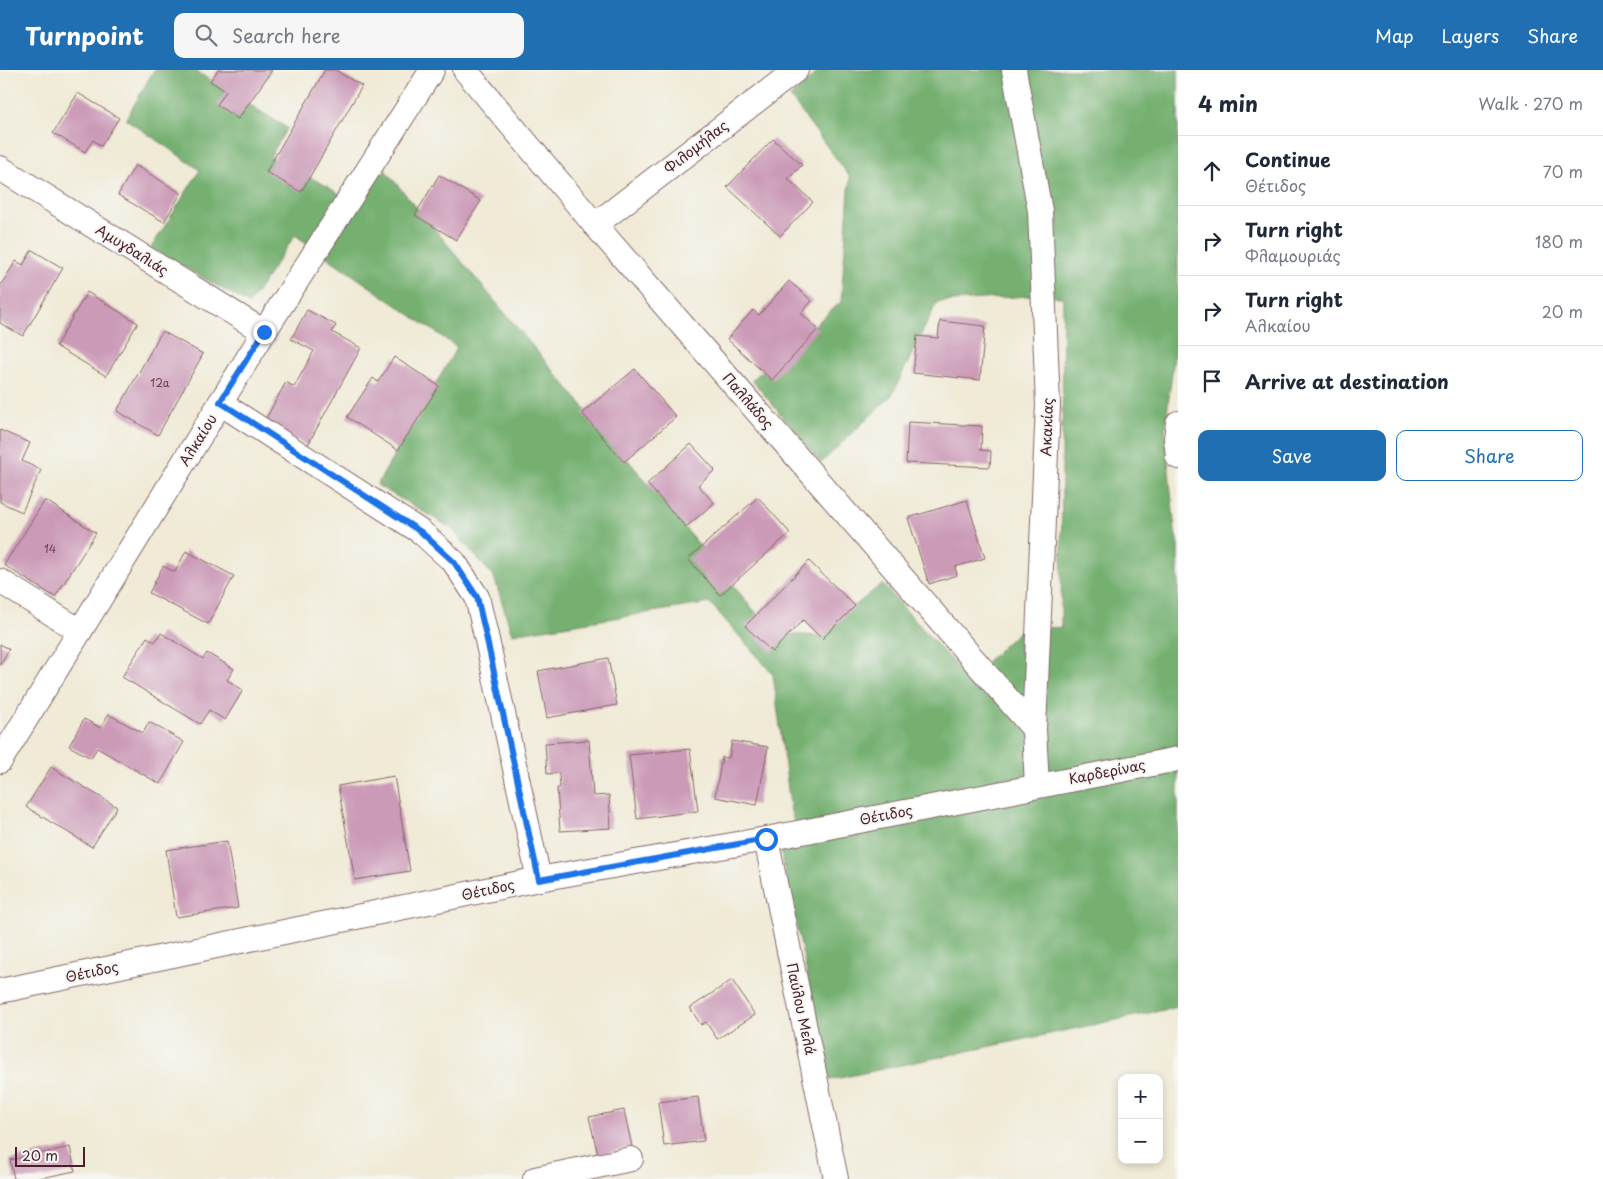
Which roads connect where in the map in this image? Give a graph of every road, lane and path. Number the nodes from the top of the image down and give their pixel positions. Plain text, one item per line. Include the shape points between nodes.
1 (432, 70) edge
2 (465, 70) edge
3 (796, 70) edge
4 (1014, 70) edge
5 (0, 168) edge
6 (595, 225) junction
7 (264, 332) junction
8 (220, 402) junction
9 (1178, 423) edge
10 (1178, 457) edge
11 (0, 581) edge
12 (80, 631) junction
13 (1034, 730) junction
14 (1178, 759) edge
15 (0, 761) edge
16 (1037, 786) junction
17 (766, 839) junction
18 (539, 880) junction
19 (0, 991) edge
20 (631, 1159) dead end
21 (535, 1179) edge
22 (836, 1179) edge

1 - 7 street, Αλκαίου
2 - 6 street, Παλλάδος
3 - 6 street, Φιλομήλας
4 - 13 street, Ακακίας via 1040,211 1048,405
5 - 7 street, Αμυγδαλιάς
6 - 13 street, Παλλάδος
7 - 8 street, Αλκαίου
8 - 12 street, Αλκαίου
8 - 18 street via 421,532 454,562 477,597
9 - 10 street
11 - 12 street
12 - 15 street, Αλκαίου
13 - 16 street, Ακακίας
14 - 16 street, Καρδερίνας
16 - 17 street, Θέτιδος
17 - 18 street, Θέτιδος
17 - 22 street, Παύλου Μελά
18 - 19 street, Θέτιδος
20 - 21 street

